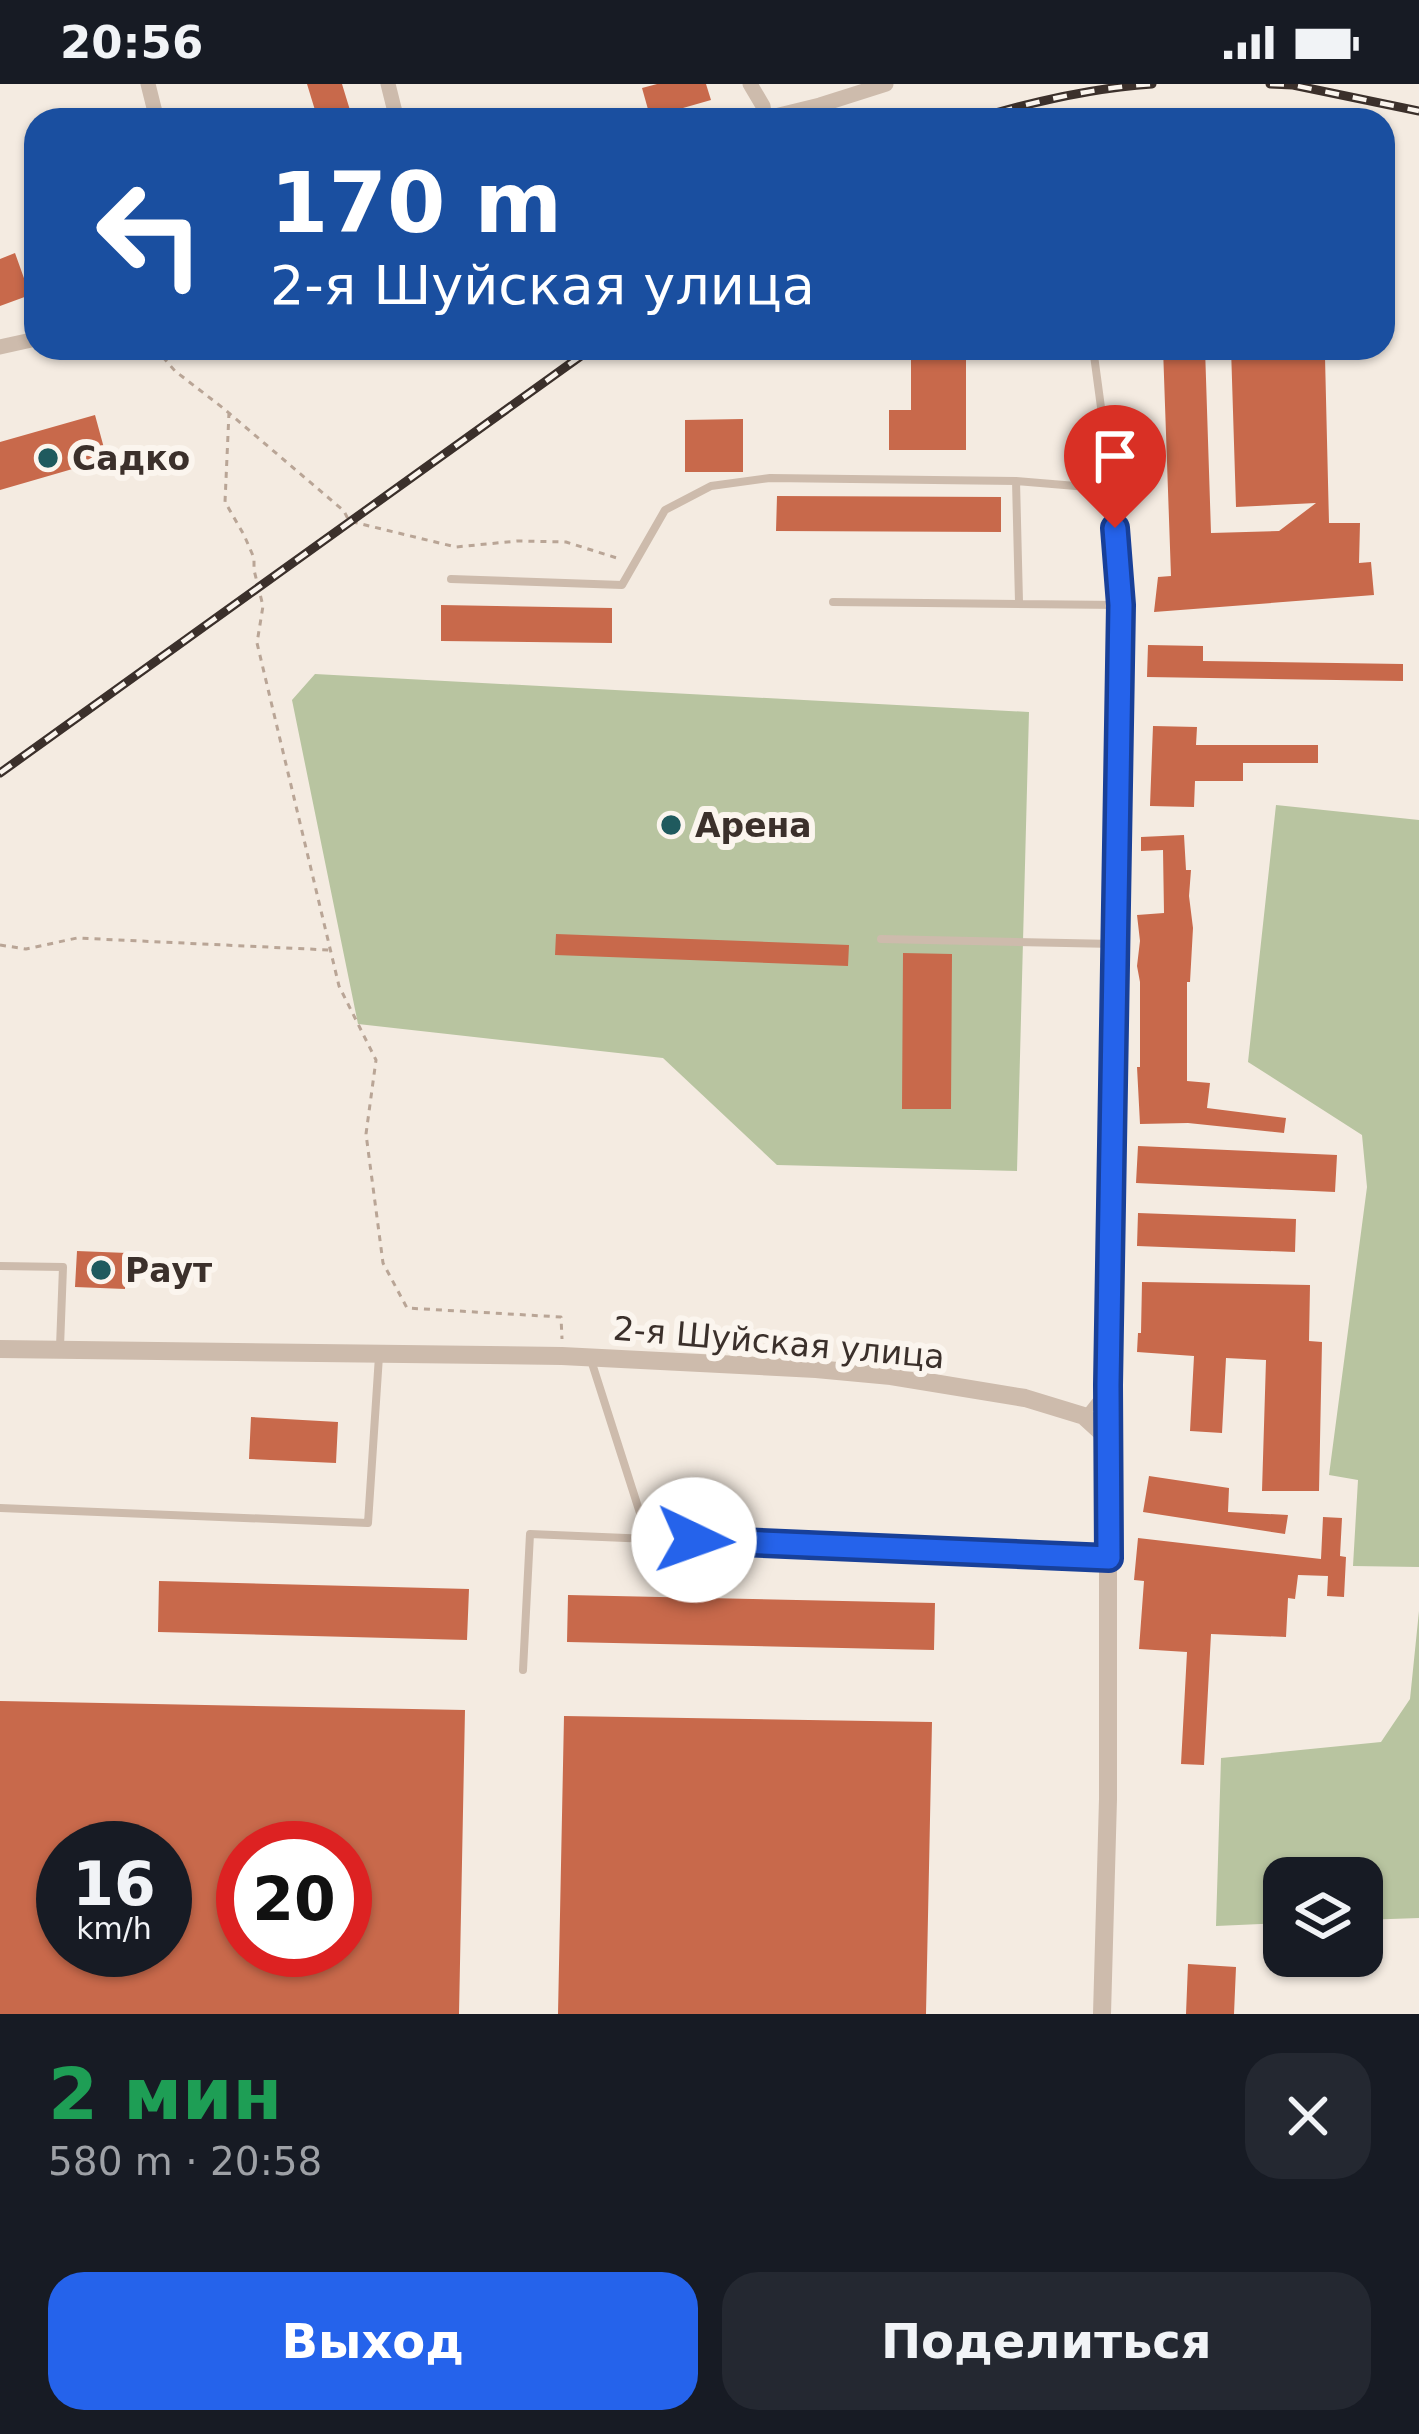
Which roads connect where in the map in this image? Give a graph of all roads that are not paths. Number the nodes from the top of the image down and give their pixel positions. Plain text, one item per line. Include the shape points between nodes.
1 (886, 84) edge
2 (808, 108) edge
3 (1095, 360) edge
4 (1016, 481) junction
5 (1112, 489) junction
6 (452, 579) dead end
7 (833, 602) dead end
8 (1019, 602) junction
9 (1121, 605) junction
10 (881, 939) dead end
11 (1115, 944) junction
12 (0, 1267) edge
13 (0, 1349) edge
14 (60, 1351) junction
15 (379, 1356) junction
16 (590, 1357) junction
17 (1108, 1385) junction
18 (1084, 1416) junction
19 (1108, 1438) junction
20 (0, 1508) edge
21 (649, 1538) junction
22 (1109, 1558) junction
23 (523, 1670) dead end
24 (1102, 2014) edge

1 - 2 street
3 - 5 lane
4 - 5 lane
4 - 6 lane via 770,478 711,486 665,510 622,585
4 - 8 lane
5 - 9 lane
7 - 8 lane
8 - 9 lane
9 - 11 lane
10 - 11 lane
11 - 17 lane
12 - 14 lane via 63,1267
13 - 14 street, 2-я Шуйская улица
14 - 15 street, 2-я Шуйская улица
15 - 16 street, 2-я Шуйская улица
15 - 20 lane via 368,1523
16 - 18 street, 2-я Шуйская улица via 891,1376
16 - 21 lane
17 - 18 lane
17 - 19 lane
18 - 19 street, 2-я Шуйская улица
19 - 22 street
21 - 22 lane
21 - 23 lane via 530,1534
22 - 24 street

